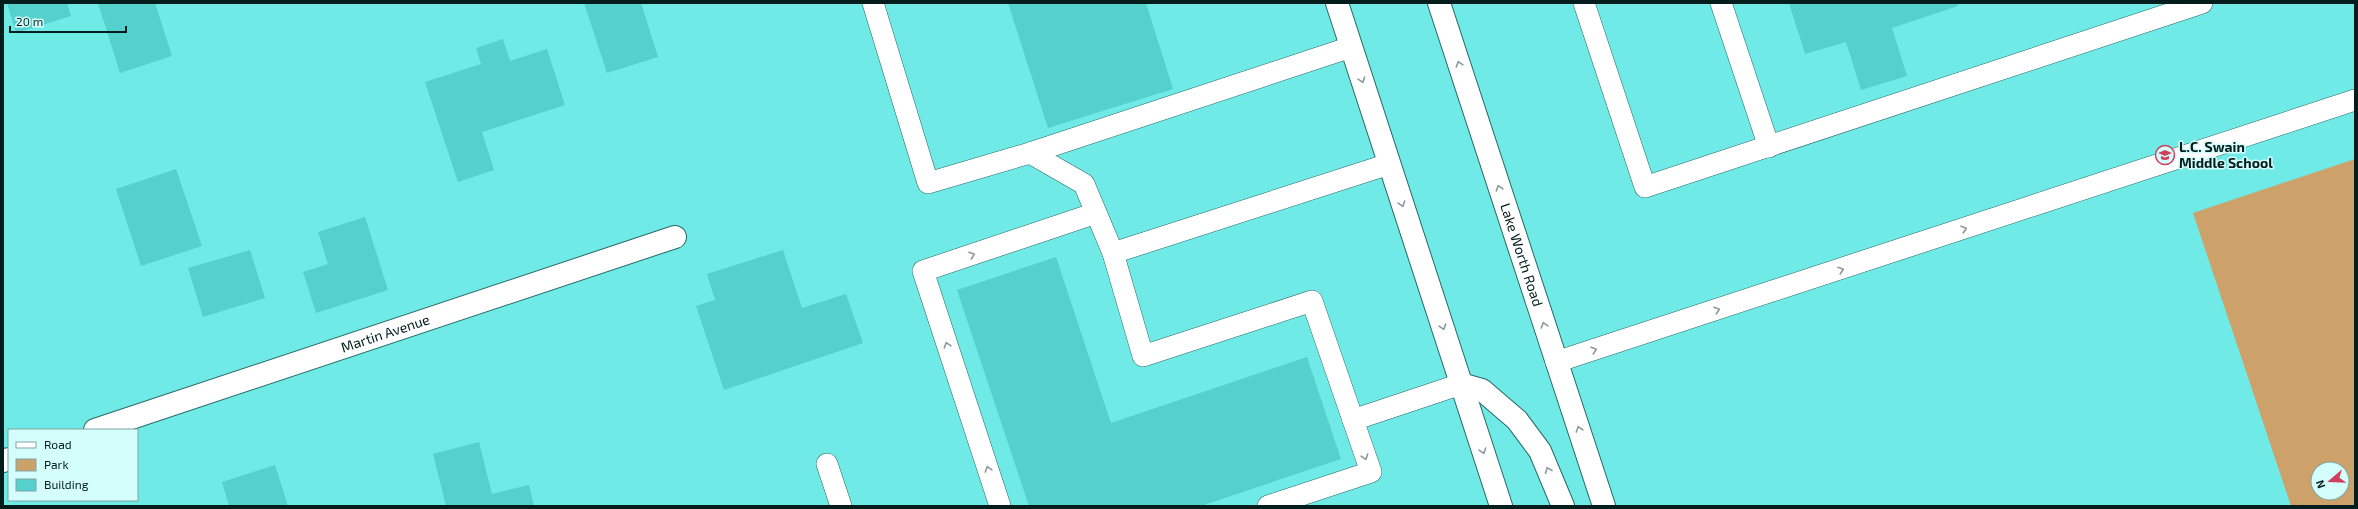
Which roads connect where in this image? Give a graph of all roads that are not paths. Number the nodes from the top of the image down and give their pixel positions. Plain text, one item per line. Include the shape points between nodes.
1 (873, 3) edge
2 (1337, 3) edge
3 (1439, 3) edge
4 (1584, 3) edge
5 (1721, 3) edge
6 (2202, 3) edge
7 (1351, 47) junction
8 (2355, 100) edge
9 (1768, 147) junction
10 (1030, 153) junction
11 (1389, 164) junction
12 (1096, 213) junction
13 (675, 237) dead end
14 (1113, 253) junction
15 (1556, 362) junction
16 (1462, 384) junction
17 (1353, 420) junction
18 (98, 429) edge
19 (827, 464) dead end
20 (841, 506) edge
21 (1000, 506) edge
22 (1268, 506) edge
23 (1501, 506) edge
24 (1563, 506) edge
25 (1604, 506) edge

1 - 10 lane via 928,183
2 - 7 main road
15 -> 3 main road, Lake Worth Road
4 - 9 lane via 1646,187
5 - 9 lane
6 - 9 lane
7 - 10 lane
7 -> 11 main road
15 -> 8 lane
10 - 12 lane via 1084,184
11 - 14 lane
11 -> 16 main road
12 - 14 lane
21 -> 12 lane via 923,271
13 - 18 main road, Martin Avenue
14 - 17 lane via 1143,356 1312,301
25 -> 15 main road, Lake Worth Road
16 - 17 lane
16 -> 23 main road
24 -> 16 main road via 1540,451 1517,420 1482,390
17 -> 22 lane via 1371,472
19 - 20 lane

